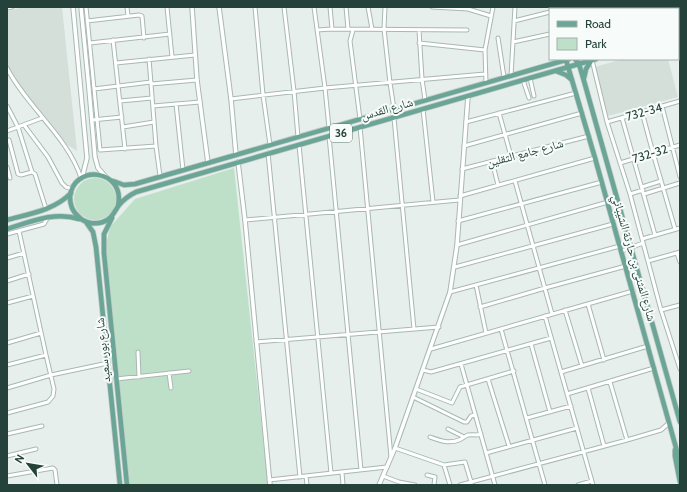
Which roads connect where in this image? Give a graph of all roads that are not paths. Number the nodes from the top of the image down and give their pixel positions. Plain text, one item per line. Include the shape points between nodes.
1 (12, 7) edge
2 (73, 7) edge
3 (127, 7) edge
4 (167, 7) edge
5 (192, 7) edge
6 (219, 7) edge
7 (255, 7) edge
8 (284, 7) edge
9 (314, 7) edge
10 (330, 7) edge
11 (346, 7) edge
12 (368, 7) edge
13 (385, 7) edge
14 (432, 7) edge
15 (443, 7) edge
16 (493, 7) edge
17 (515, 7) edge
18 (7, 8) edge
19 (81, 8) edge
20 (86, 8) edge
21 (549, 12) edge
22 (128, 16) junction
23 (491, 16) junction
24 (87, 21) junction
25 (514, 21) junction
26 (332, 29) junction
27 (348, 29) junction
28 (372, 29) junction
29 (384, 29) junction
30 (317, 30) junction
31 (353, 30) junction
32 (419, 30) junction
33 (467, 30) dead end
34 (170, 34) junction
35 (549, 34) edge
36 (144, 38) junction
37 (498, 38) dead end
38 (113, 40) junction
39 (513, 42) junction
40 (90, 43) junction
41 (419, 44) junction
42 (485, 50) junction
43 (195, 56) junction
44 (172, 57) junction
45 (149, 59) junction
46 (563, 60) edge
47 (568, 60) edge
48 (576, 60) edge
49 (593, 60) edge
50 (552, 62) edge
51 (116, 63) junction
52 (579, 64) junction
53 (568, 67) junction
54 (7, 68) edge
55 (555, 71) junction
56 (485, 74) junction
57 (511, 76) junction
58 (504, 77) junction
59 (530, 78) junction
60 (422, 79) junction
61 (197, 80) junction
62 (523, 80) junction
63 (572, 80) junction
64 (584, 81) junction
65 (151, 83) junction
66 (390, 83) junction
67 (486, 83) junction
68 (355, 85) junction
69 (118, 86) junction
70 (325, 88) junction
71 (94, 89) junction
72 (294, 91) junction
73 (576, 93) junction
74 (262, 95) junction
75 (468, 96) junction
76 (534, 96) dead end
77 (152, 98) junction
78 (232, 98) junction
79 (528, 98) dead end
80 (425, 100) junction
81 (120, 101) junction
82 (680, 101) edge
83 (200, 102) junction
84 (176, 104) junction
85 (7, 106) edge
86 (153, 106) junction
87 (662, 106) junction
88 (394, 109) junction
89 (424, 109) junction
90 (642, 112) junction
91 (499, 113) junction
92 (582, 113) junction
93 (376, 114) junction
94 (122, 117) junction
95 (42, 118) junction
96 (394, 118) junction
97 (622, 118) junction
98 (360, 119) junction
99 (92, 120) junction
100 (97, 120) junction
101 (84, 121) junction
102 (154, 122) junction
103 (378, 122) junction
104 (466, 122) junction
105 (607, 122) junction
106 (24, 125) junction
107 (18, 127) junction
108 (123, 127) junction
109 (360, 127) junction
110 (328, 128) junction
111 (7, 131) edge
112 (505, 134) junction
113 (329, 136) junction
114 (589, 136) junction
115 (298, 137) junction
116 (289, 139) junction
117 (9, 140) dead end
118 (281, 142) junction
119 (299, 144) junction
120 (270, 145) junction
121 (680, 145) edge
122 (156, 146) junction
123 (464, 146) junction
124 (673, 147) junction
125 (287, 148) junction
126 (126, 149) junction
127 (268, 153) junction
128 (653, 153) junction
129 (236, 155) junction
130 (511, 156) junction
131 (596, 158) junction
132 (634, 158) junction
133 (492, 161) junction
134 (238, 162) junction
135 (208, 163) junction
136 (620, 163) junction
137 (7, 167) edge
138 (462, 169) junction
139 (183, 170) junction
140 (32, 172) junction
141 (160, 176) junction
142 (106, 177) junction
143 (680, 177) edge
144 (10, 178) dead end
145 (82, 178) junction
146 (112, 181) junction
147 (514, 181) junction
148 (662, 181) junction
149 (602, 182) junction
150 (680, 183) edge
151 (498, 185) junction
152 (664, 188) junction
153 (643, 190) junction
154 (72, 191) junction
155 (630, 194) junction
156 (459, 198) junction
157 (433, 202) junction
158 (608, 202) junction
159 (521, 204) junction
160 (402, 205) junction
161 (118, 206) junction
162 (46, 209) junction
163 (368, 209) junction
164 (336, 212) junction
165 (306, 214) junction
166 (113, 215) junction
167 (48, 217) junction
168 (275, 218) junction
169 (7, 220) edge
170 (244, 220) junction
171 (83, 221) junction
172 (458, 221) junction
173 (613, 224) junction
174 (527, 225) junction
175 (680, 228) edge
176 (7, 229) edge
177 (675, 229) junction
178 (19, 231) junction
179 (7, 234) edge
180 (655, 235) junction
181 (642, 239) junction
182 (643, 243) junction
183 (457, 245) junction
184 (533, 246) junction
185 (631, 248) junction
186 (621, 249) junction
187 (679, 252) edge
188 (24, 253) junction
189 (7, 258) edge
190 (648, 261) junction
191 (680, 262) edge
192 (626, 266) junction
193 (454, 268) junction
194 (539, 268) junction
195 (28, 274) junction
196 (7, 281) edge
197 (476, 285) junction
198 (545, 288) junction
199 (633, 291) junction
200 (450, 292) junction
201 (34, 296) junction
202 (7, 303) edge
203 (588, 304) junction
204 (680, 305) edge
205 (480, 307) junction
206 (565, 310) junction
207 (661, 310) junction
208 (552, 314) junction
209 (545, 316) junction
210 (439, 327) junction
211 (414, 329) junction
212 (501, 329) junction
213 (379, 332) junction
214 (41, 333) junction
215 (486, 333) junction
216 (348, 334) junction
217 (318, 337) junction
218 (551, 338) junction
219 (286, 340) junction
220 (113, 342) junction
221 (256, 342) junction
222 (7, 343) edge
223 (106, 343) junction
224 (530, 344) junction
225 (648, 346) junction
226 (431, 349) junction
227 (508, 351) junction
228 (138, 352) dead end
229 (46, 355) junction
230 (604, 360) junction
231 (108, 363) junction
232 (461, 364) junction
233 (7, 365) edge
234 (582, 366) junction
235 (654, 368) junction
236 (680, 369) edge
237 (423, 370) junction
238 (189, 371) dead end
239 (514, 372) junction
240 (561, 372) junction
241 (169, 373) junction
242 (51, 375) junction
243 (139, 377) junction
244 (488, 378) junction
245 (116, 380) junction
246 (610, 382) junction
247 (467, 385) junction
248 (7, 388) edge
249 (171, 388) dead end
250 (588, 388) junction
251 (416, 389) junction
252 (567, 394) junction
253 (413, 397) junction
254 (678, 405) edge
255 (571, 406) junction
256 (550, 412) junction
257 (7, 413) edge
258 (475, 415) junction
259 (527, 418) junction
260 (680, 422) edge
261 (669, 423) junction
262 (42, 426) dead end
263 (577, 428) junction
264 (448, 429) dead end
265 (662, 430) junction
266 (672, 432) junction
267 (7, 434) edge
268 (480, 434) junction
269 (430, 437) dead end
270 (464, 437) junction
271 (532, 440) junction
272 (627, 440) junction
273 (675, 444) junction
274 (509, 446) junction
275 (604, 446) junction
276 (395, 448) junction
277 (36, 449) dead end
278 (584, 452) junction
279 (486, 454) junction
280 (7, 456) edge
281 (391, 457) junction
282 (680, 462) edge
283 (539, 464) junction
284 (444, 465) junction
285 (387, 467) junction
286 (361, 470) junction
287 (342, 472) junction
288 (331, 473) junction
289 (426, 475) dead end
290 (7, 476) edge
291 (306, 476) junction
292 (383, 476) junction
293 (492, 476) junction
294 (300, 477) junction
295 (269, 480) junction
296 (592, 481) junction
297 (680, 482) edge
298 (472, 484) edge
299 (57, 485) edge
300 (120, 485) edge
301 (127, 485) edge
302 (270, 485) edge
303 (307, 485) edge
304 (343, 485) edge
305 (379, 485) edge
306 (415, 485) edge
307 (434, 485) edge
308 (450, 485) edge
309 (460, 485) edge
310 (495, 485) edge
311 (545, 485) edge
312 (578, 485) edge
313 (593, 485) edge

1 - 18 street
2 - 101 street
3 - 22 street
4 - 34 street
5 - 43 street
6 - 78 street
7 - 74 street
8 - 72 street
9 - 30 street
10 - 26 street
11 - 27 street
12 - 28 street
13 - 29 street
14 - 15 street
15 - 23 street via 468,9
16 - 23 street
17 - 25 street
19 - 20 street
19 - 99 street
20 - 24 street
21 - 25 street
22 - 24 street
22 - 36 street via 142,16
23 - 42 street
24 - 40 street
25 - 39 street
26 - 27 street
26 - 30 street
27 - 31 street
28 - 29 street
28 - 31 street
29 - 32 street
29 - 66 street
30 - 70 street
31 - 68 street via 350,41
32 - 33 street
32 - 41 street
34 - 36 street
34 - 44 street
35 - 39 street
36 - 38 street
37 - 58 street
38 - 40 street
38 - 51 street
39 - 57 street
40 - 71 street
41 - 42 street
41 - 60 street
42 - 56 street
43 - 44 street
43 - 61 street
44 - 45 street
45 - 51 street
45 - 65 street
46 - 50 main road, شارع القدس / 36
47 - 53 main road, شارع المثنى بن حارثة الشيباني
48 - 52 main road, شارع المثنى بن حارثة الشيباني
49 - 52 main road, شارع القدس / 36
49 - 64 main road via 586,69
49 - 105 street
50 - 57 main road, شارع القدس / 36
51 - 69 street
52 - 53 main road, شارع القدس / 36
52 - 64 main road, شارع المثنى بن حارثة الشيباني
53 - 55 main road, شارع القدس / 36
53 - 63 main road, شارع المثنى بن حارثة الشيباني
54 - 95 street
55 - 59 main road, شارع القدس / 36
55 - 63 main road
56 - 60 street
56 - 67 street
57 - 58 main road, شارع القدس / 36
58 - 67 main road, شارع القدس / 36
59 - 62 main road, شارع القدس / 36
59 - 76 street
60 - 66 street
60 - 80 street
61 - 65 street
61 - 83 street
62 - 75 main road, شارع القدس / 36
62 - 79 street
63 - 73 main road, شارع المثنى بن حارثة الشيباني
64 - 185 main road, شارع المثنى بن حارثة الشيباني
65 - 69 street
65 - 77 street
66 - 68 street
66 - 88 street
67 - 80 main road, شارع القدس / 36
68 - 70 street
68 - 98 street
69 - 71 street
69 - 81 street
70 - 72 street
70 - 110 street
71 - 100 street
72 - 74 street
72 - 115 street
73 - 91 street
73 - 92 main road, شارع المثنى بن حارثة الشيباني
74 - 78 street
74 - 120 street
75 - 89 main road, شارع القدس / 36
75 - 104 street
77 - 81 street
77 - 86 street
78 - 129 street
80 - 88 main road, شارع القدس / 36
81 - 94 street
82 - 87 street, 732-34
83 - 84 street
83 - 135 street
84 - 86 street
84 - 139 street
85 - 107 street
86 - 102 street
87 - 90 street, 732-34
87 - 124 street
88 - 93 main road, شارع القدس / 36
89 - 96 main road, شارع القدس / 36
89 - 157 street
90 - 97 street, 732-34
90 - 128 street
91 - 104 street
91 - 112 street
92 - 112 street
92 - 114 main road, شارع المثنى بن حارثة الشيباني
93 - 98 main road, شارع القدس / 36
93 - 103 main road
94 - 100 street
94 - 108 street
95 - 106 street
95 - 145 street via 68,152
96 - 103 main road, شارع القدس / 36
96 - 160 street
97 - 105 street, 732-34
97 - 132 street
98 - 110 main road, شارع القدس / 36
99 - 100 street
99 - 101 street
99 - 142 street via 95,162
100 - 126 street via 100,150
101 - 145 street via 87,158
102 - 108 street
102 - 122 street
103 - 109 main road, شارع القدس / 36
104 - 123 street
105 - 136 street
106 - 107 street
106 - 154 street via 62,183
107 - 111 street
107 - 140 street
108 - 126 street
109 - 113 main road, شارع القدس / 36
109 - 163 street
110 - 115 main road, شارع القدس / 36
112 - 123 street
112 - 130 street
113 - 119 main road, شارع القدس / 36
113 - 164 street
114 - 130 street, شارع جامع الثقلين
114 - 131 main road, شارع المثنى بن حارثة الشيباني
115 - 116 main road, شارع القدس / 36
116 - 118 main road, شارع القدس / 36
116 - 125 main road
117 - 140 street via 18,174
118 - 120 main road, شارع القدس / 36
118 - 125 main road
119 - 125 main road, شارع القدس / 36
119 - 165 street
120 - 129 main road, شارع القدس / 36
121 - 124 street, 732-32
122 - 126 street
122 - 141 street
123 - 138 street
124 - 128 street, 732-32
124 - 143 street
125 - 127 main road, شارع القدس / 36
127 - 134 main road, شارع القدس / 36
127 - 168 street
128 - 132 street, 732-32
128 - 148 street
129 - 135 main road, شارع القدس / 36
130 - 133 street, شارع جامع الثقلين
131 - 147 street
131 - 149 main road, شارع المثنى بن حارثة الشيباني
132 - 136 street, 732-32
132 - 153 street
133 - 138 street, شارع جامع الثقلين
133 - 151 street
134 - 161 main road, شارع القدس / 36 via 136,192
134 - 170 street
135 - 139 main road, شارع القدس / 36
136 - 155 street
137 - 144 street
138 - 156 street
139 - 141 main road, شارع القدس / 36
140 - 162 street via 35,174
141 - 146 main road, شارع القدس / 36 via 131,184
142 - 145 main road via 92,174
142 - 146 main road
145 - 154 main road
146 - 161 main road via 118,190
147 - 151 street
147 - 159 street
148 - 152 street
148 - 153 street
149 - 158 main road, شارع المثنى بن حارثة الشيباني
149 - 159 street
150 - 152 street
151 - 156 street
152 - 153 street
152 - 177 street
153 - 155 street
153 - 180 street
154 - 162 main road via 61,202
154 - 171 main road via 73,211
155 - 181 street
156 - 157 street
156 - 172 street
157 - 160 street
158 - 173 main road, شارع المثنى بن حارثة الشيباني
158 - 174 street
159 - 172 street
159 - 174 street
160 - 163 street
160 - 211 street
161 - 166 main road
162 - 169 main road
163 - 164 street
163 - 213 street
164 - 165 street
164 - 216 street
165 - 168 street
165 - 217 street
166 - 171 main road via 103,222
166 - 220 main road, شارع بور سعيد via 103,240
167 - 171 main road via 65,215
167 - 176 main road
167 - 178 street via 44,224
168 - 170 street
168 - 219 street
170 - 221 street
171 - 223 main road, شارع بور سعيد via 93,232 96,242
172 - 183 street
173 - 184 street
173 - 186 main road, شارع المثنى بن حارثة الشيباني
174 - 183 street
174 - 184 street
175 - 177 street
177 - 180 street
178 - 179 street
178 - 188 street
180 - 181 street
181 - 182 street
182 - 185 street
182 - 190 street
183 - 193 street
184 - 193 street
184 - 194 street
185 - 186 street
185 - 254 main road, شارع المثنى بن حارثة الشيباني
186 - 192 main road, شارع المثنى بن حارثة الشيباني
186 - 194 street
187 - 190 street
187 - 191 street
188 - 189 street
188 - 195 street
190 - 207 street
192 - 198 street
192 - 199 main road, شارع المثنى بن حارثة الشيباني
193 - 200 street
194 - 197 street
194 - 198 street
195 - 196 street
195 - 201 street
197 - 200 street
197 - 205 street
198 - 205 street
198 - 208 street
199 - 203 street
199 - 225 main road, شارع المثنى بن حارثة الشيباني
200 - 210 street
201 - 202 street
201 - 214 street
203 - 206 street
203 - 230 street
204 - 207 street
205 - 215 street
206 - 208 street
206 - 234 street
207 - 236 street
208 - 209 street
209 - 212 street
209 - 218 street
210 - 211 street
210 - 226 street
211 - 213 street
212 - 215 street
212 - 227 street
213 - 216 street
213 - 281 street
214 - 222 street
214 - 229 street
215 - 226 street
216 - 217 street
216 - 286 street
217 - 219 street
217 - 288 street
218 - 224 street
218 - 240 street
219 - 221 street
219 - 294 street
220 - 223 main road
220 - 245 main road, شارع بور سعيد
221 - 295 street
223 - 231 main road, شارع بور سعيد
224 - 227 street
224 - 256 street
225 - 230 street
225 - 235 main road, شارع المثنى بن حارثة الشيباني
226 - 237 street
227 - 232 street
227 - 239 street
228 - 243 street
229 - 233 street
229 - 242 street
230 - 234 street
231 - 242 street
231 - 300 main road, شارع بور سعيد
232 - 237 street via 430,372
232 - 247 street
234 - 240 street
235 - 246 street
235 - 261 main road, شارع المثنى بن حارثة الشيباني
237 - 251 street
238 - 241 street
239 - 244 street
239 - 259 street
240 - 252 street
241 - 243 street
241 - 249 street
242 - 248 street
242 - 257 street via 54,389 53,396 48,402
243 - 245 street
244 - 247 street
244 - 274 street
245 - 301 main road, شارع بور سعيد
246 - 250 street
246 - 272 street
247 - 251 street via 459,389 452,403
247 - 258 street
250 - 252 street
250 - 275 street
251 - 253 street
252 - 255 street
253 - 258 street via 464,422
253 - 276 street
254 - 260 main road, شارع المثنى بن حارثة الشيباني
255 - 256 street
255 - 263 street
256 - 259 street
258 - 268 street
259 - 271 street
261 - 265 street
261 - 266 main road, شارع المثنى بن حارثة الشيباني
262 - 267 street
263 - 271 street
263 - 278 street
264 - 270 street
265 - 266 street
265 - 272 street
266 - 273 main road, شارع المثنى بن حارثة الشيباني
268 - 270 street
268 - 279 street
269 - 270 street via 447,443
271 - 274 street
271 - 283 street
272 - 275 street
273 - 282 main road, شارع المثنى بن حارثة الشيباني
273 - 297 main road
274 - 279 street
275 - 278 street
276 - 281 street
276 - 284 street
277 - 280 street
278 - 283 street
278 - 296 street
279 - 293 street
281 - 285 street
283 - 293 street
283 - 311 street
284 - 298 street via 465,462
284 - 308 street
285 - 286 street
285 - 292 street
286 - 287 street
287 - 288 street
287 - 304 street
288 - 291 street
289 - 307 street via 435,477
290 - 299 street via 53,468
291 - 294 street
291 - 303 street
292 - 305 street
292 - 306 street
293 - 298 street
293 - 310 street
294 - 295 street
295 - 302 street
296 - 312 street
296 - 313 street
298 - 309 street

